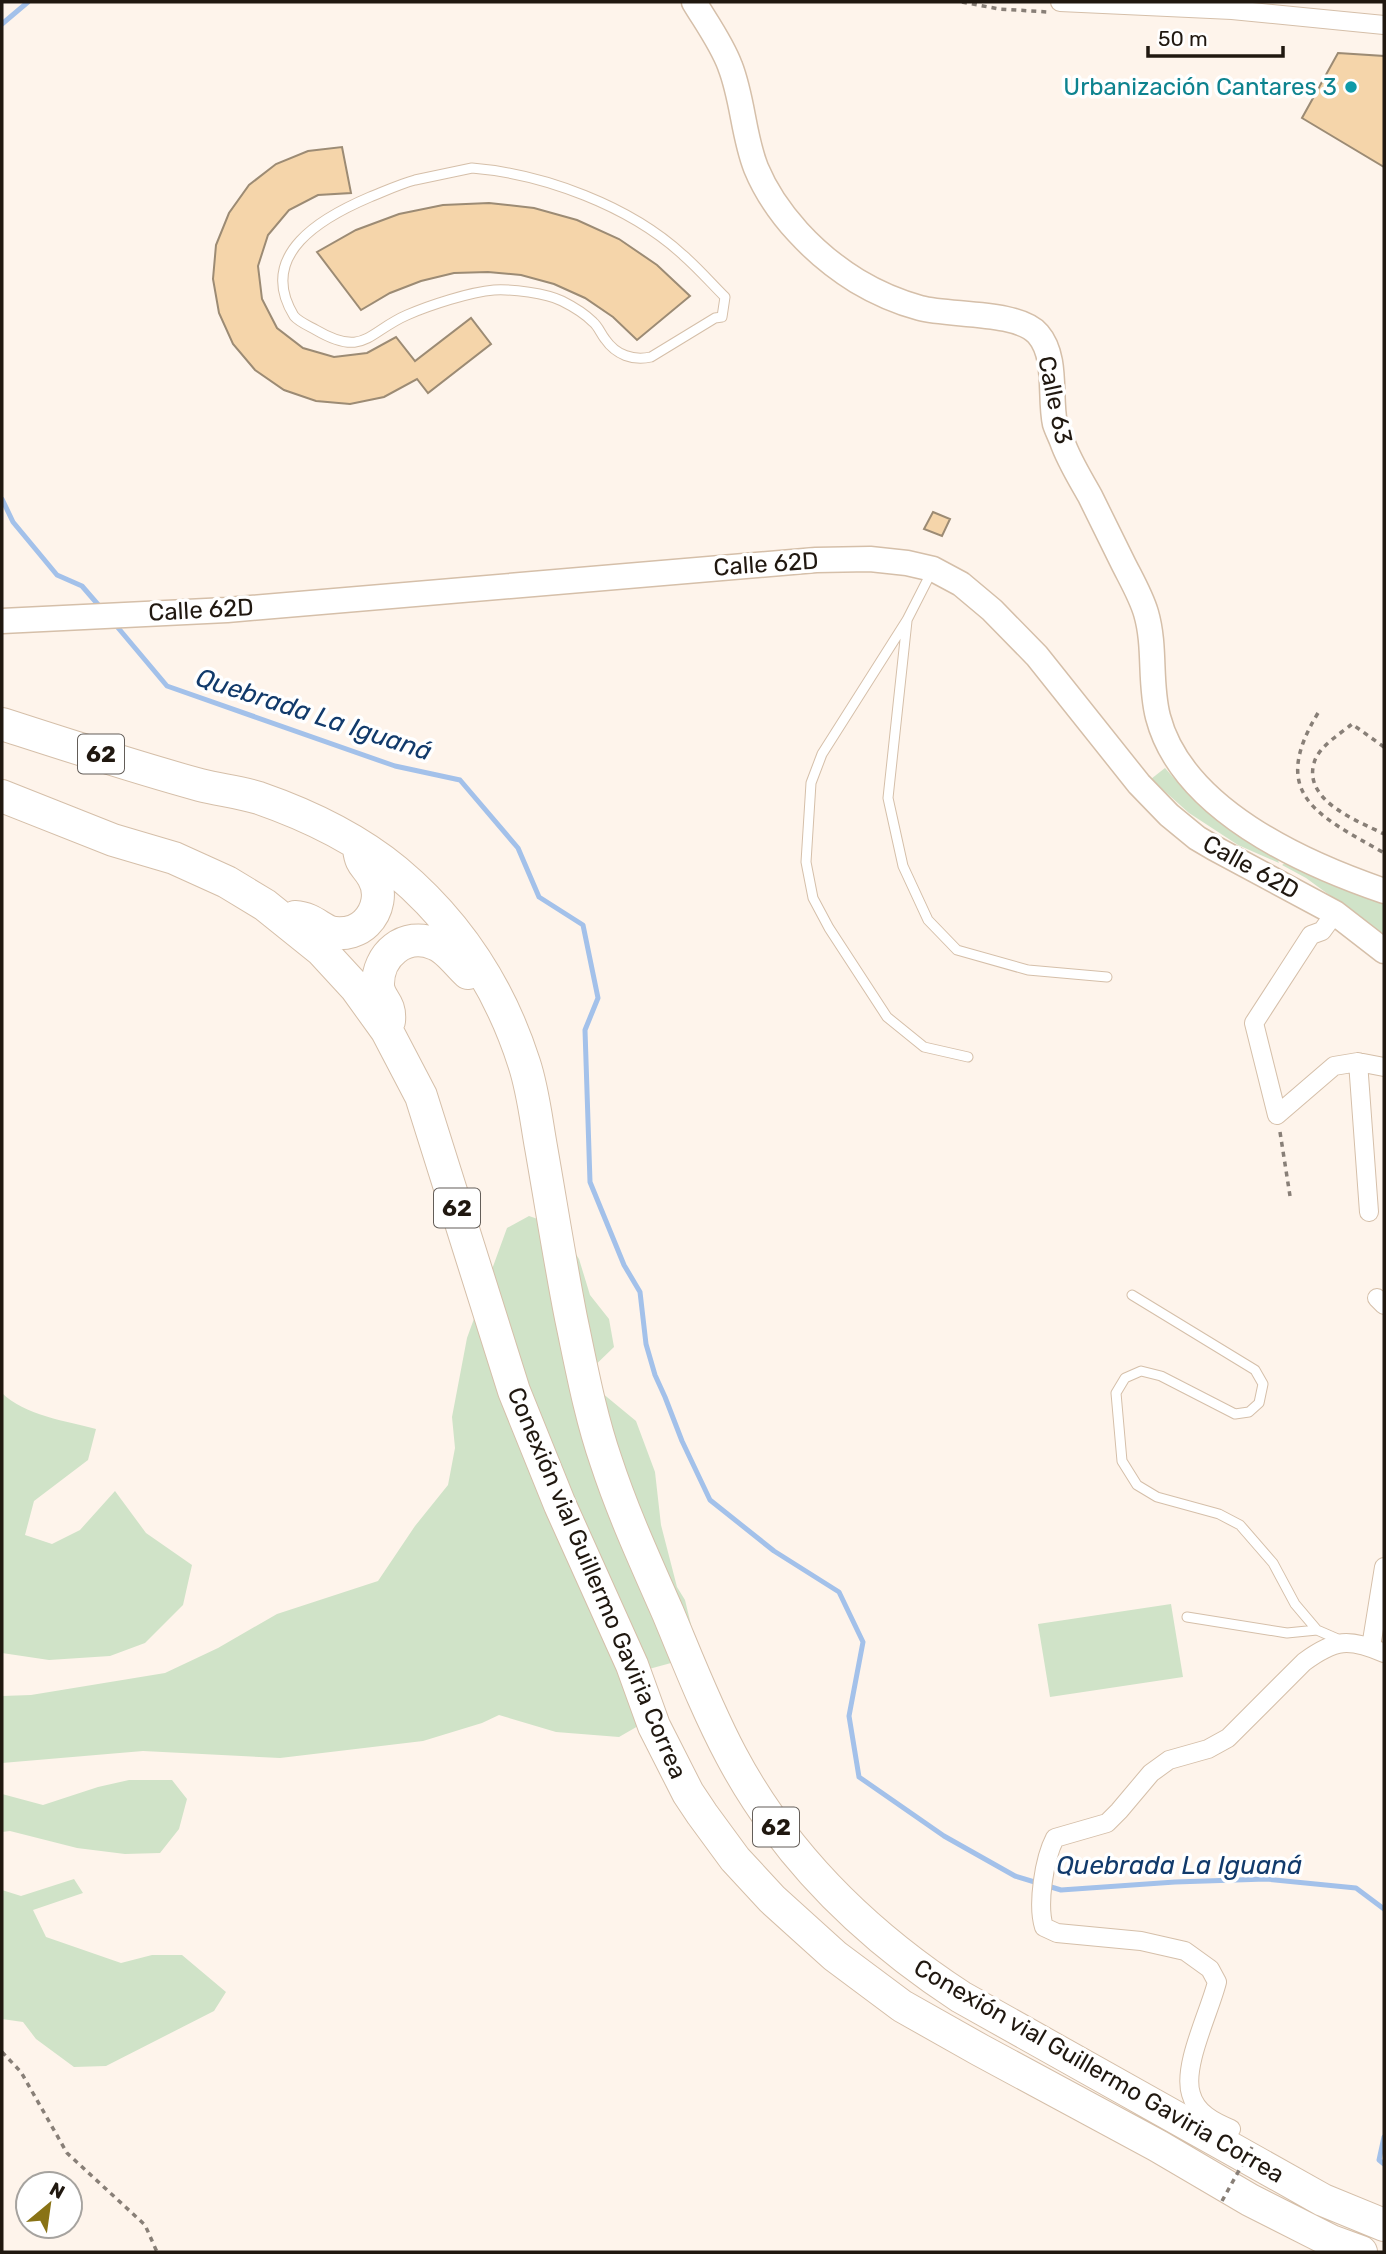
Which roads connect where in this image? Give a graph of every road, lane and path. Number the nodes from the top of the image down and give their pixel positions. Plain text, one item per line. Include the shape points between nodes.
1 (694, 2) edge
2 (1060, 2) edge
3 (1384, 26) edge
4 (722, 317) joint
5 (933, 569) junction
6 (908, 620) junction
7 (2, 621) edge
8 (1318, 713) dead end
9 (6, 724) edge
10 (1384, 747) edge
11 (2, 796) edge
12 (1384, 834) edge
13 (359, 844) junction
14 (1384, 853) edge
15 (1384, 891) edge
16 (1335, 913) junction
17 (280, 916) junction
18 (1384, 951) edge
19 (1107, 977) dead end
20 (500, 1002) junction
21 (387, 1031) junction
22 (968, 1057) dead end
23 (1358, 1062) junction
24 (1384, 1067) edge
25 (1277, 1115) junction
26 (1290, 1196) dead end
27 (1369, 1212) dead end
28 (1132, 1295) dead end
29 (1384, 1567) edge
30 (1187, 1617) dead end
31 (1317, 1630) junction
32 (1342, 1641) junction
33 (1378, 1650) edge
34 (2, 2052) edge
35 (1231, 2129) dead end
36 (1252, 2147) dead end
37 (1222, 2201) dead end
38 (1384, 2225) edge
39 (157, 2252) edge
40 (1361, 2252) edge

1 - 15 main road, Calle 63 via 729,62 756,167 799,233 828,260 892,299 941,312 1007,318 1039,335 1048,356 1055,424 1142,602 1157,716 1189,777 1209,798 1260,834 1320,867
2 - 3 street via 1232,10
4 - 4 lane via 641,359 614,349 594,323 561,300 494,290 406,316 369,339 334,341 295,318 286,297 285,264 311,228 341,209 413,180 482,169 528,176 604,203 644,225 682,253 725,297
5 - 6 lane
5 - 7 main road, Calle 62D via 870,559 816,560 227,610
5 - 16 main road, Calle 62D via 982,601 1037,656 1139,784 1175,821 1232,859
6 - 19 lane via 888,798 902,866 928,920 957,950 1028,970
6 - 22 lane via 822,754 811,783 806,862 813,898 887,1017 924,1047
8 - 14 path via 1300,749 1297,782 1304,797 1325,817
9 - 13 highway, Conexión vial Guillermo Gaviria Correa / 62 via 200,785 256,797 309,817
10 - 12 path via 1352,724 1326,745 1314,762 1313,782 1322,797
11 - 17 highway, Conexión vial Guillermo Gaviria Correa / 62 via 174,858 227,882
13 - 17 highway via 360,863 373,876 378,890 373,914 363,926 350,933 332,933 307,918
13 - 20 highway, Conexión vial Guillermo Gaviria Correa / 62 via 395,870 441,915 477,961
16 - 18 main road, Calle 62D
16 - 25 street via 1322,931 1311,935 1254,1023
17 - 21 highway, Conexión vial Guillermo Gaviria Correa / 62 via 321,950
20 - 21 highway via 437,944 401,943 381,962 378,989 390,1010
20 - 38 highway, Conexión vial Guillermo Gaviria Correa / 62 via 533,1099 571,1315 605,1460 716,1727 773,1824 857,1918 951,1991 1323,2200
21 - 40 highway, Conexión vial Guillermo Gaviria Correa / 62 via 421,1096 514,1391 560,1505 672,1763 735,1859 804,1929 902,2006 1250,2200
23 - 24 street
23 - 25 street via 1334,1066
23 - 27 street
25 - 26 path
28 - 31 lane via 1255,1370 1263,1384 1259,1403 1249,1412 1235,1414 1161,1376 1141,1371 1125,1378 1116,1393 1122,1461 1137,1485 1157,1497 1219,1514 1240,1525 1273,1563 1295,1604
29 - 33 street
30 - 31 lane via 1287,1633
31 - 32 lane
32 - 33 street
32 - 35 street via 1304,1662 1228,1738 1168,1760 1107,1823 1055,1838 1048,1852 1041,1915 1044,1927 1057,1933 1141,1941 1185,1951 1210,1969 1217,1982 1190,2071 1191,2094 1203,2114
34 - 39 path via 21,2072 67,2152 145,2225
36 - 37 path, bridge

